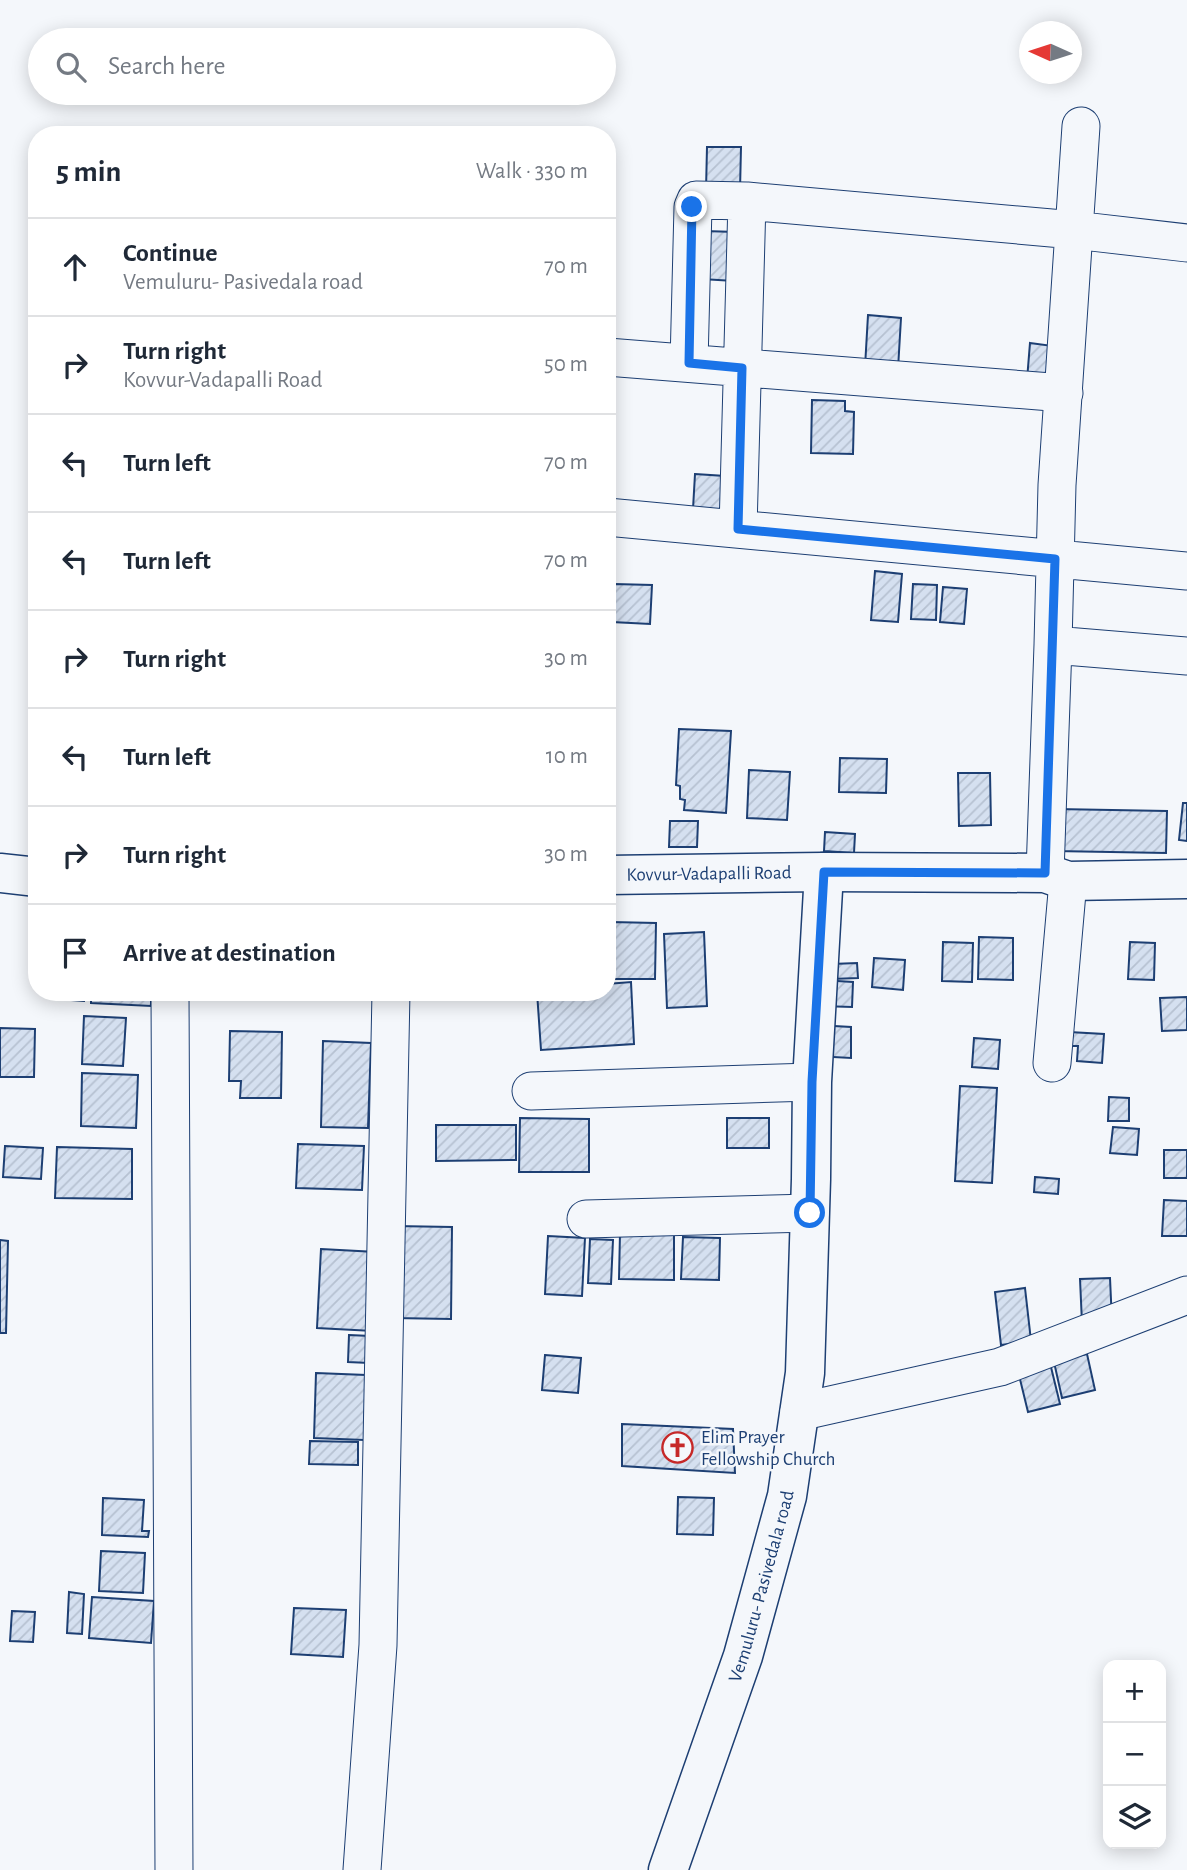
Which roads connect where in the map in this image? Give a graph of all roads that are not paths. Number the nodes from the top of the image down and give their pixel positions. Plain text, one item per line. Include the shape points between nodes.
1 (1081, 126) dead end
2 (747, 201) junction
3 (1074, 230) junction
4 (1187, 243) edge
5 (616, 358) edge
6 (689, 363) junction
7 (742, 368) junction
8 (1063, 393) junction
9 (616, 518) edge
10 (738, 529) junction
11 (1055, 559) junction
12 (1187, 571) edge
13 (1054, 645) junction
14 (1187, 656) edge
15 (824, 872) junction
16 (0, 873) edge
17 (616, 875) edge
18 (28, 876) edge
19 (1057, 877) junction
20 (1187, 879) edge
21 (170, 1001) edge
22 (391, 1001) edge
23 (1052, 1063) dead end
24 (812, 1082) junction
25 (531, 1091) dead end
26 (810, 1213) junction
27 (586, 1219) dead end
28 (1187, 1295) edge
29 (799, 1412) junction
30 (174, 1870) edge
31 (362, 1870) edge
32 (668, 1870) edge

1 - 3 street
2 - 3 street
2 - 6 street via 696,200 692,207
2 - 7 street
3 - 4 street
3 - 8 street
5 - 6 street
6 - 7 street
7 - 8 street
7 - 10 street
8 - 11 street
9 - 10 street
10 - 11 street
11 - 12 street
11 - 13 street
13 - 14 street
13 - 19 street
15 - 17 main road, Kovvur-Vadapalli Road
15 - 19 main road, Kovvur-Vadapalli Road
15 - 24 main road, Vemuluru- Pasivedala road
16 - 18 main road
19 - 20 main road, Kovvur-Vadapalli Road
19 - 23 street
21 - 30 street
22 - 31 street via 378,1645
24 - 25 street
24 - 26 main road, Vemuluru- Pasivedala road
26 - 27 street
26 - 29 main road, Vemuluru- Pasivedala road
28 - 29 street via 1000,1367
29 - 32 main road, Vemuluru- Pasivedala road via 787,1496 743,1656

